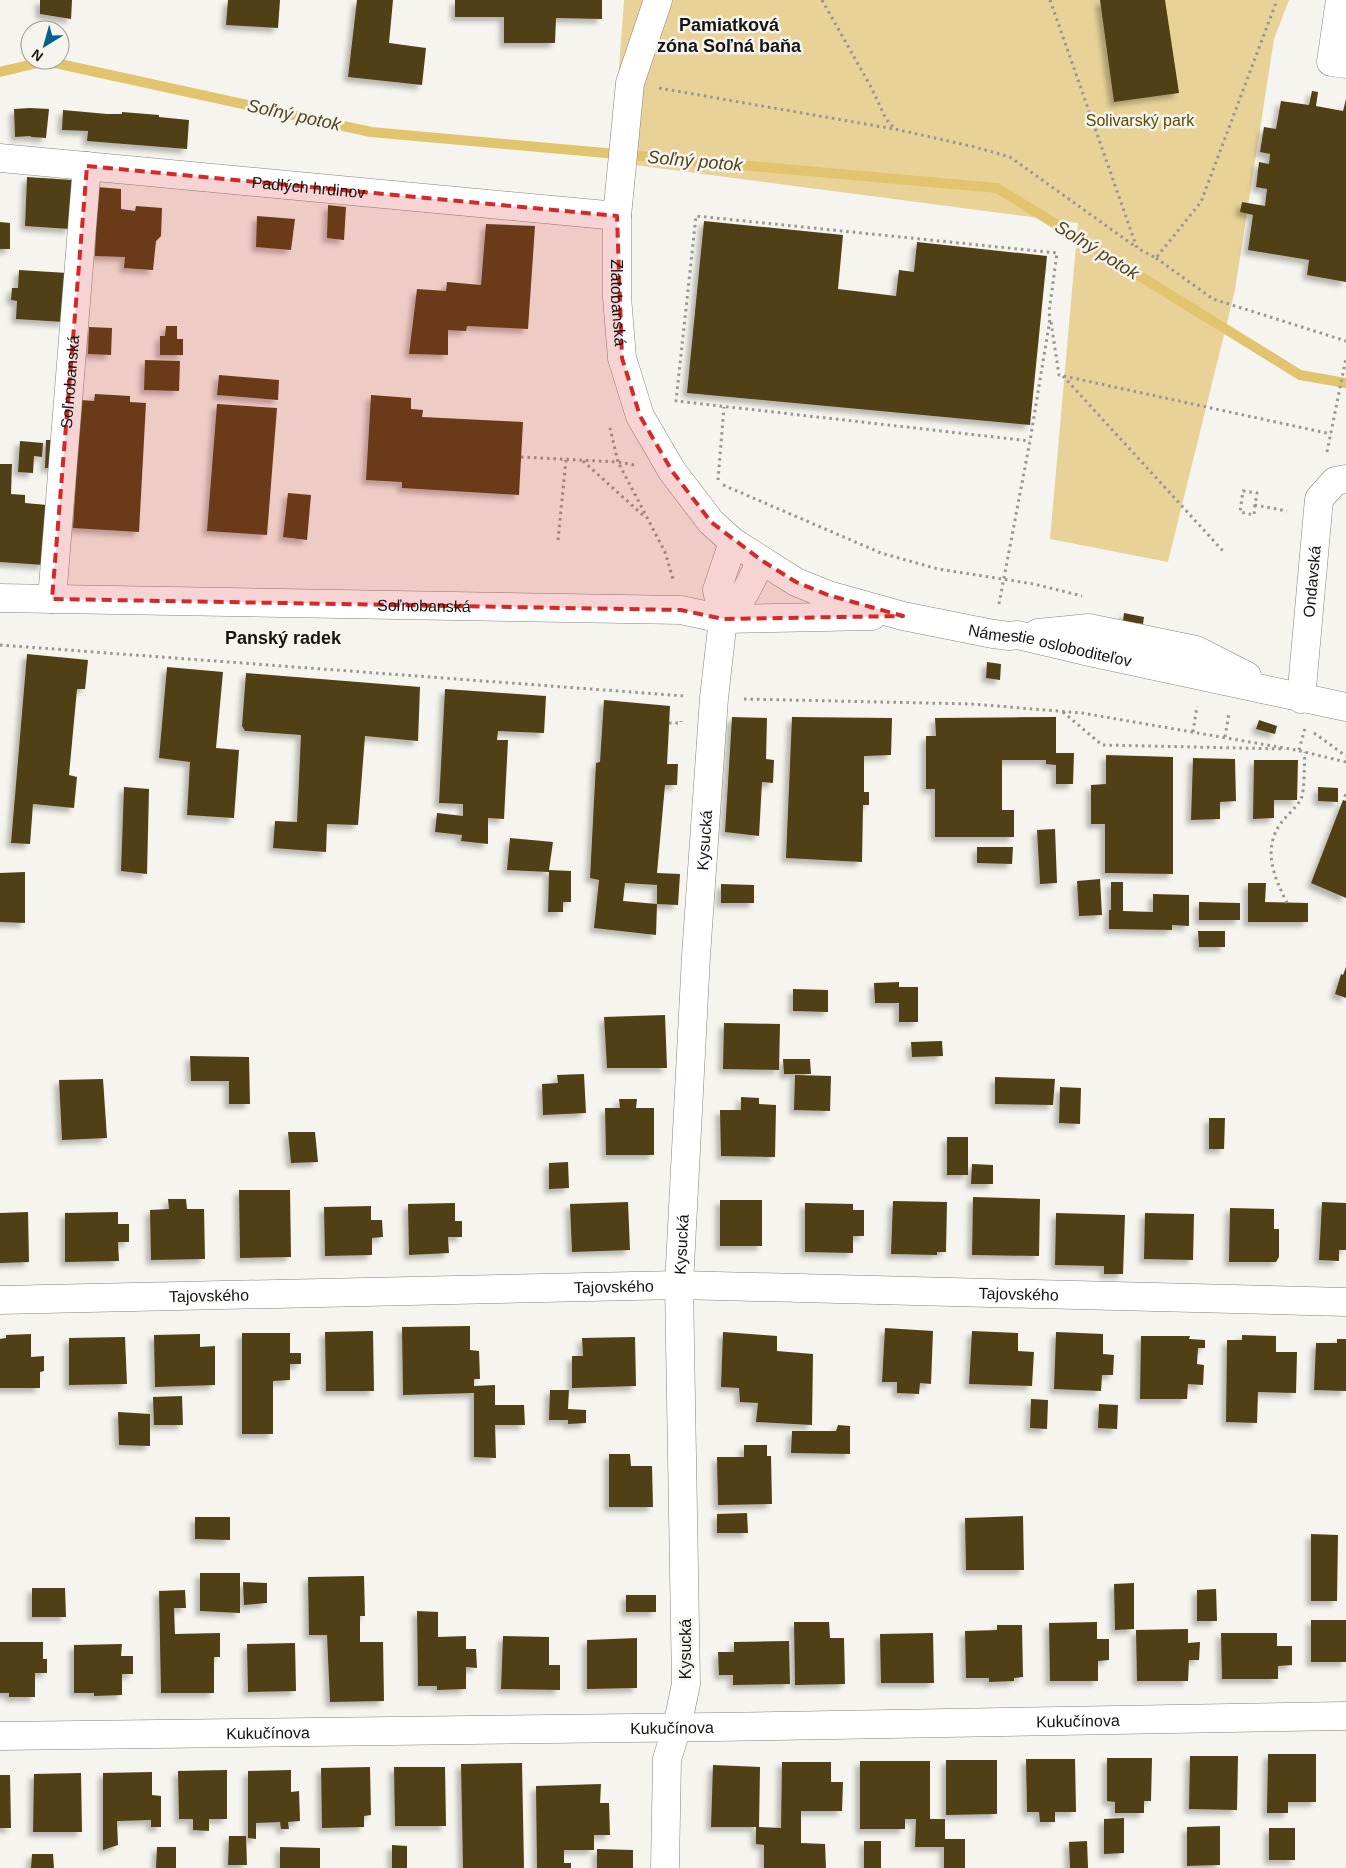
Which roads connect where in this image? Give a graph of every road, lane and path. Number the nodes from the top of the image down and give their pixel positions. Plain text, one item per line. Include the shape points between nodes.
1 (658, 0) edge
2 (822, 0) edge
3 (1050, 0) edge
4 (1278, 0) edge
5 (1340, 0) edge
6 (1338, 63) edge
7 (629, 88) junction
8 (895, 129) junction
9 (0, 158) edge
10 (87, 166) junction
11 (617, 216) junction
12 (1137, 248) junction
13 (1156, 258) junction
14 (1050, 319) junction
15 (1346, 340) edge
16 (1346, 359) edge
17 (1063, 375) junction
18 (724, 407) junction
19 (1335, 412) dead end
20 (1331, 434) dead end
21 (1030, 441) junction
22 (521, 458) dead end
23 (566, 460) junction
24 (583, 461) junction
25 (618, 462) junction
26 (672, 471) junction
27 (1346, 479) edge
28 (718, 483) junction
29 (1255, 505) junction
30 (1318, 517) junction
31 (648, 519) junction
32 (558, 540) dead end
33 (733, 542) junction
34 (1223, 551) dead end
35 (760, 560) junction
36 (1003, 579) junction
37 (1085, 597) dead end
38 (0, 598) edge
39 (52, 599) junction
40 (682, 610) junction
41 (903, 616) junction
42 (723, 619) junction
43 (1006, 634) junction
44 (0, 645) edge
45 (1149, 665) junction
46 (1294, 697) junction
47 (714, 698) junction
48 (1346, 707) edge
49 (1062, 711) junction
50 (1346, 722) edge
51 (669, 723) dead end
52 (681, 723) dead end
53 (1305, 726) dead end
54 (1296, 750) junction
55 (1305, 752) junction
56 (1346, 756) edge
57 (1346, 762) edge
58 (1287, 903) dead end
59 (679, 1285) junction
60 (0, 1300) edge
61 (1346, 1302) edge
62 (1346, 1716) edge
63 (677, 1727) junction
64 (0, 1736) edge
65 (665, 1868) edge

1 - 7 street, Zlatobanská
2 - 8 path via 886,119
3 - 12 path
4 - 13 path via 1201,202
5 - 6 street
7 - 8 path
7 - 11 street, Zlatobanská
8 - 12 path via 1010,157
9 - 10 street, Padlých hrdinov
10 - 11 street, Padlých hrdinov
10 - 39 street, Soľnobanská
11 - 26 street, Zlatobanská via 617,297 622,358 640,416
12 - 13 path
13 - 15 path via 1213,299
14 - 17 path via 1059,375
14 - 18 path via 1058,253 696,216 676,401
14 - 21 path
16 - 19 path
17 - 20 path
17 - 34 path
18 - 21 path
18 - 28 path
21 - 36 path
22 - 23 path
23 - 24 path
23 - 32 path
24 - 25 path
24 - 31 path
25 - 26 path
25 - 31 path
26 - 28 path via 703,476
26 - 33 street, Zlatobanská via 711,522
27 - 30 street, Ondavská via 1335,481 1319,499
28 - 36 path via 881,553 938,569
29 - 29 path via 1257,493 1243,491 1240,512 1254,515
29 - 30 path
30 - 46 street, Ondavská
31 - 40 path via 665,552
33 - 35 street, Zlatobanská
33 - 42 street, Kysucká via 717,590
35 - 41 street, Námestie osloboditeľov via 796,582 828,595
35 - 42 street via 737,607
36 - 37 path
36 - 43 path
38 - 39 street, Soľnobanská
39 - 40 street, Soľnobanská
40 - 42 street, Soľnobanská
41 - 42 street, Soľnobanská
41 - 43 street, Námestie osloboditeľov
42 - 47 street, Kysucká
43 - 45 street, Námestie osloboditeľov
43 - 46 street via 1089,628 1196,650
44 - 47 path
45 - 46 street, Námestie osloboditeľov
45 - 50 street via 1223,700 1329,723
46 - 48 street, Námestie osloboditeľov
47 - 49 path via 972,704
47 - 59 street, Kysucká via 696,956
49 - 54 path
49 - 54 path via 1102,746
51 - 52 path
53 - 56 path
54 - 55 path
55 - 57 path
55 - 58 path via 1302,798 1280,824 1270,851 1275,878
59 - 60 street, Tajovského
59 - 61 street, Tajovského
59 - 63 street, Kysucká via 686,1684
62 - 63 street, Kukučínova
63 - 64 street, Kukučínova
63 - 65 street, Kysucká via 667,1759

